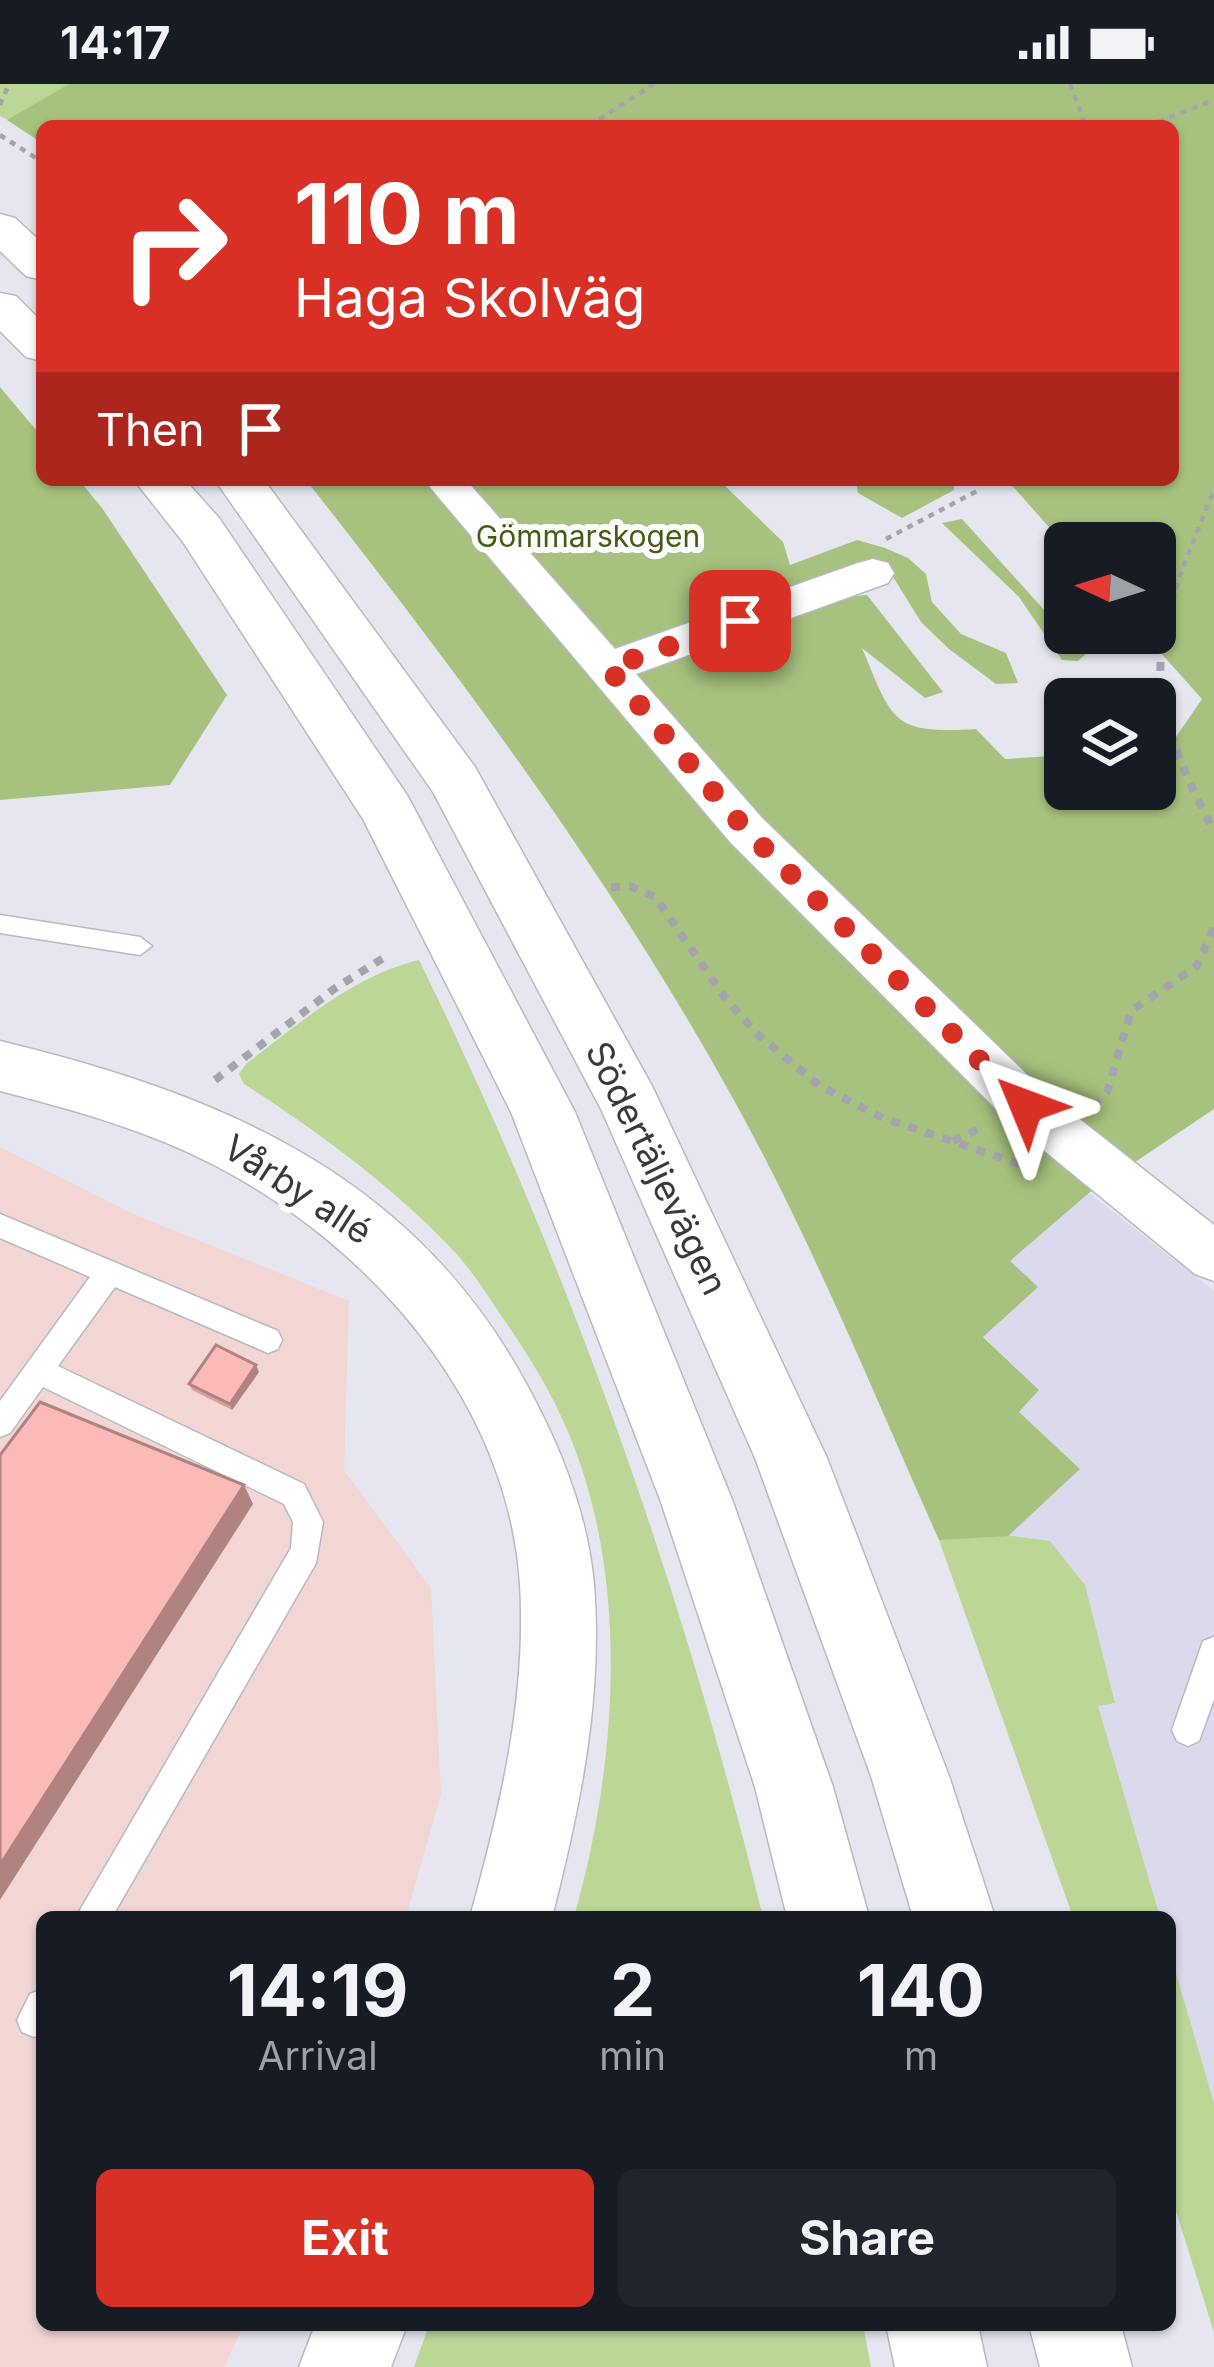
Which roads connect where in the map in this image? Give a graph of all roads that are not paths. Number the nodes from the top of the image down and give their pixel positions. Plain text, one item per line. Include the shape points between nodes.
1 (0, 227) edge
2 (36, 261) edge
3 (0, 306) edge
4 (36, 340) edge
5 (163, 486) edge
6 (243, 486) edge
7 (449, 486) edge
8 (873, 573) road end
9 (608, 668) junction
10 (0, 924) edge
11 (140, 946) dead end
12 (0, 1066) edge
13 (0, 1226) edge
14 (1214, 1257) edge
15 (109, 1273) junction
16 (268, 1340) dead end
17 (39, 1371) junction
18 (0, 1424) edge
19 (1214, 1652) edge
20 (1188, 1730) dead end
21 (97, 1911) edge
22 (512, 1911) edge
23 (826, 1911) edge
24 (952, 1911) edge
25 (359, 2331) edge
26 (933, 2331) edge
27 (1077, 2331) edge
28 (345, 2367) edge
29 (941, 2367) edge
30 (1086, 2367) edge

1 - 2 main road
3 - 4 main road
5 - 23 main road via 201,530 387,810 543,1112 697,1502 794,1787
6 - 24 main road, Södertäljevägen via 455,781 630,1104 791,1457
7 - 9 street
8 - 9 street
9 - 14 street via 746,830 1045,1122
10 - 11 lane
12 - 22 main road, Vårby allé via 168,1114 304,1184 415,1273 479,1355 537,1484 557,1580 548,1754
13 - 15 lane
15 - 16 lane
15 - 17 lane
17 - 18 lane
17 - 21 lane via 294,1495 311,1530
19 - 20 lane
25 - 28 main road
26 - 29 main road
27 - 30 main road

